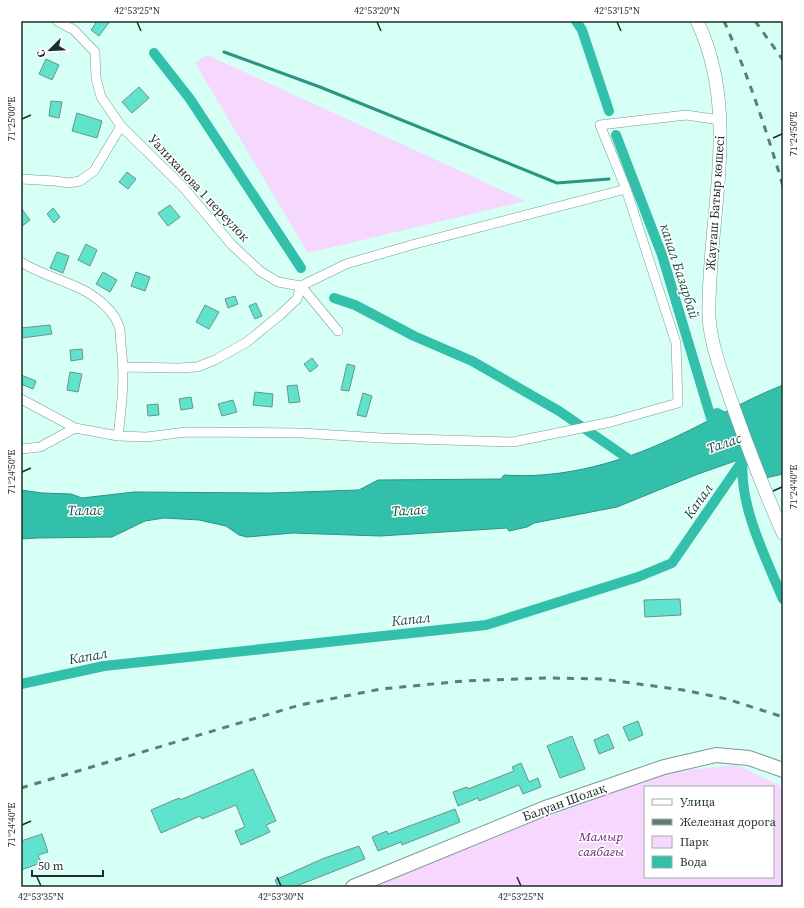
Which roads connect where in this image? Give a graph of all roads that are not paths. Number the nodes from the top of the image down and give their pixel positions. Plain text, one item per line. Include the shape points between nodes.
1 (57, 21) edge
2 (697, 21) edge
3 (720, 120) junction
4 (121, 126) junction
5 (21, 179) edge
6 (626, 188) junction
7 (21, 262) edge
8 (301, 286) junction
9 (338, 331) dead end
10 (124, 367) junction
11 (21, 399) edge
12 (75, 428) junction
13 (118, 436) junction
14 (21, 449) edge
15 (783, 533) edge
16 (783, 770) edge
17 (353, 887) edge

1 - 4 street, Уалиханова 1 переулок via 74,30 95,52 96,78 101,97
2 - 3 main road, Жауғаш Батыр көшесі via 708,43 713,64
3 - 6 street via 686,115 600,125
3 - 15 main road, Жауғаш Батыр көшесі via 719,180 709,318 726,386 762,485
4 - 5 street via 94,171 80,181 70,184
4 - 8 street, Уалиханова 1 переулок via 184,187 232,244 260,271 278,282
6 - 8 street via 354,262
6 - 13 street via 676,343 678,403 611,422 513,442 300,433 186,432 147,437
7 - 10 street via 32,270 84,291 110,310 119,326
8 - 9 street
8 - 10 street via 297,299 280,315 247,342 215,360 197,367
10 - 13 street
11 - 12 street
12 - 13 street
12 - 14 street via 40,447
16 - 17 main road, Балуан Шолақ via 749,758 716,755 664,767 548,807

